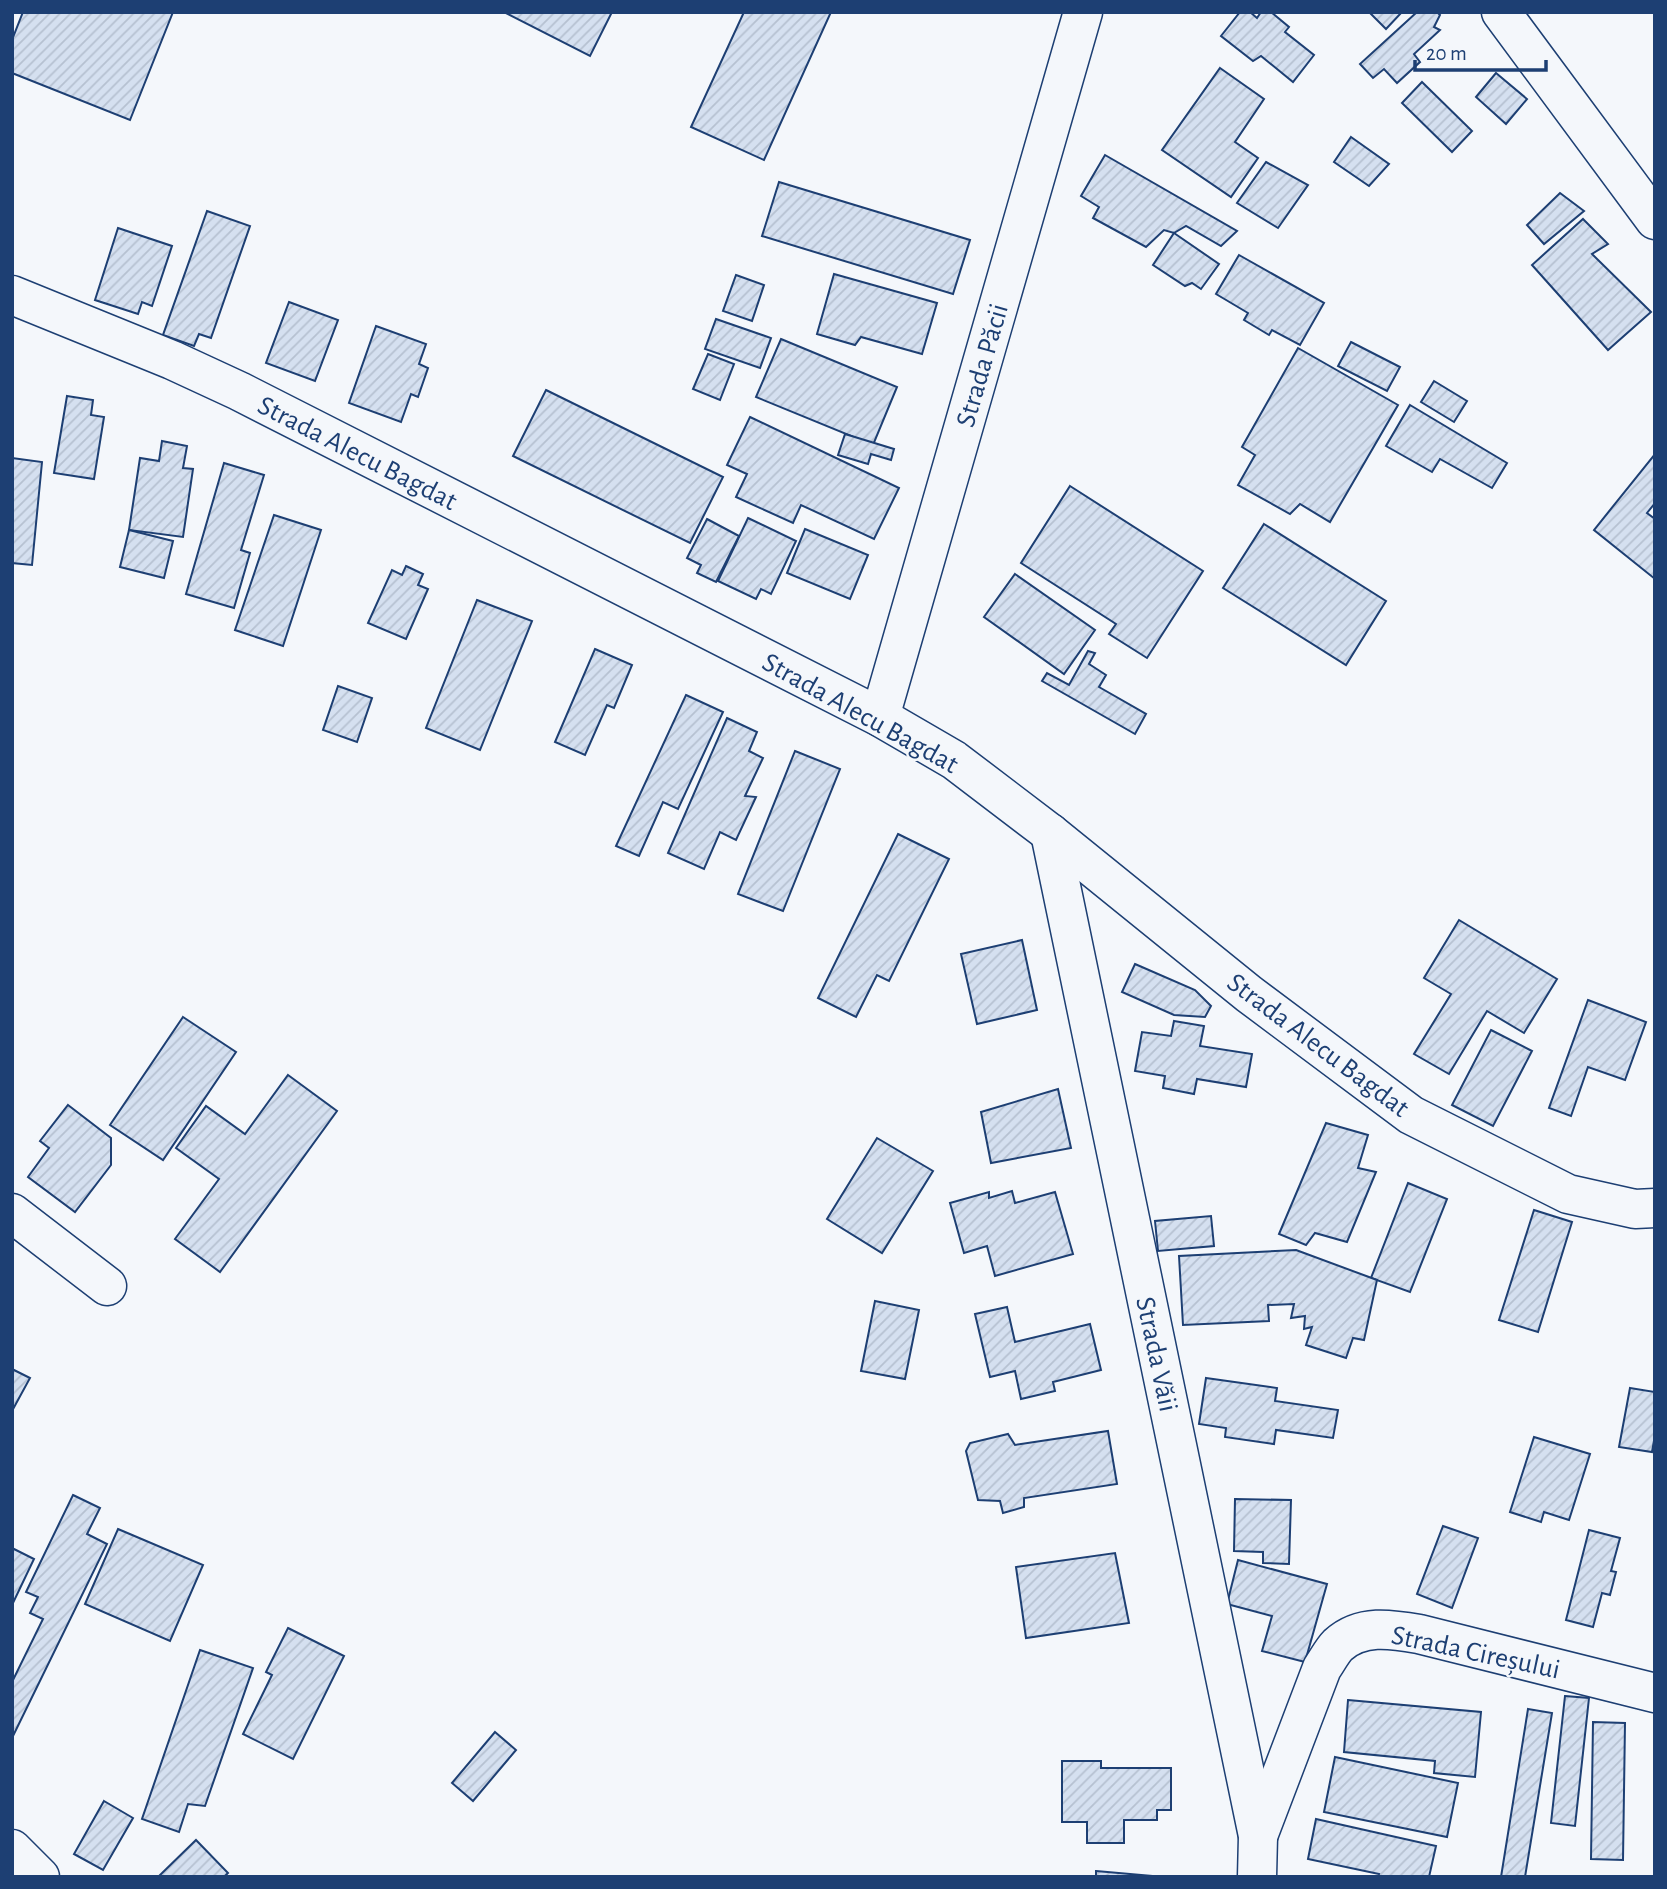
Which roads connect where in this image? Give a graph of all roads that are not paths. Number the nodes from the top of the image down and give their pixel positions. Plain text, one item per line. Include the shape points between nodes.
1 (1083, 12) edge
2 (1501, 12) edge
3 (1655, 220) edge
4 (12, 295) edge
5 (880, 717) junction
6 (1050, 832) junction
7 (1655, 1208) edge
8 (12, 1213) edge
9 (107, 1286) dead end
10 (1655, 1693) edge
11 (1258, 1836) junction
12 (12, 1849) edge
13 (40, 1877) edge
14 (1257, 1877) edge

1 - 5 street, Strada Păcii
2 - 3 street
4 - 5 street, Strada Alecu Bagdat via 239,391
5 - 6 street, Strada Alecu Bagdat via 954,760
6 - 7 street, Strada Alecu Bagdat via 1249,994 1411,1115 1568,1194 1635,1209
6 - 11 street, Strada Văii
8 - 9 street
10 - 11 street, Strada Cireșului via 1419,1634 1388,1628 1356,1633 1337,1646 1322,1668
11 - 14 street, Strada Văii
12 - 13 street

